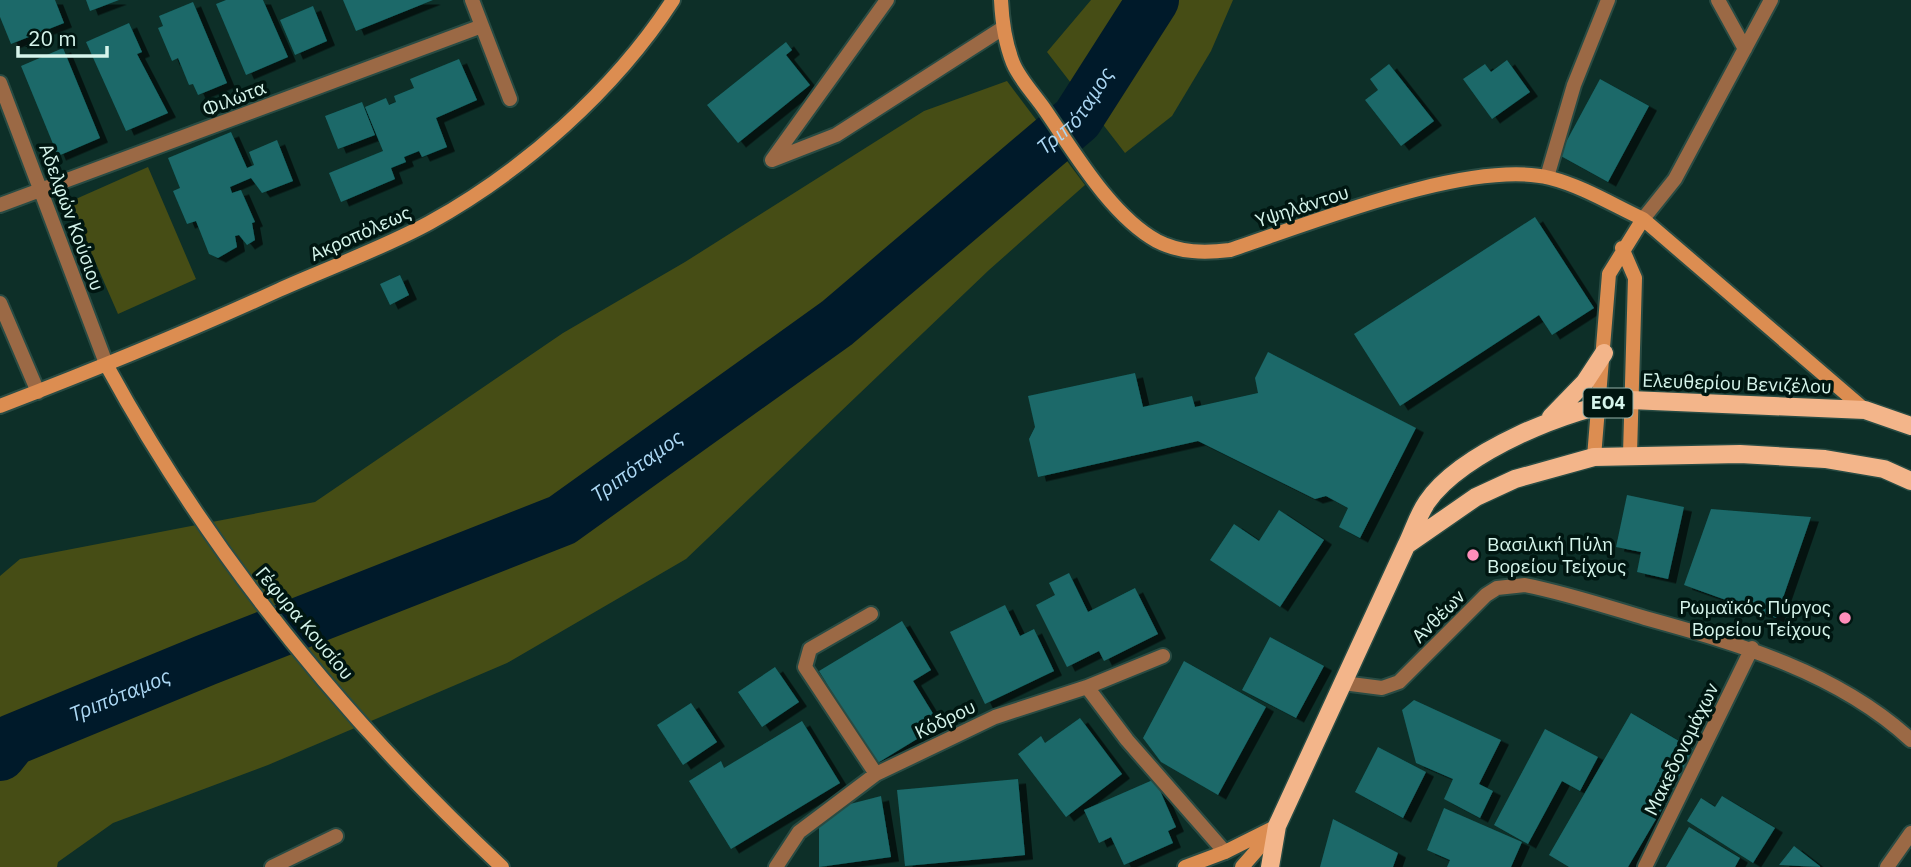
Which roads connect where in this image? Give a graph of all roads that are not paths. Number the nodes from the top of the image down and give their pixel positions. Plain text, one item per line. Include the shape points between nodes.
1 (472, 0) edge
2 (673, 0) edge
3 (887, 0) edge
4 (1001, 0) edge
5 (1608, 0) edge
6 (1718, 0) edge
7 (1772, 0) edge
8 (482, 26) junction
9 (1003, 28) junction
10 (1745, 49) junction
11 (0, 83) edge
12 (510, 99) dead end
13 (1547, 177) junction
14 (43, 191) junction
15 (0, 205) edge
16 (1643, 219) junction
17 (1622, 248) junction
18 (0, 303) edge
19 (1604, 353) junction
20 (107, 366) junction
21 (38, 392) junction
22 (1630, 400) junction
23 (1598, 404) junction
24 (0, 406) edge
25 (1865, 410) junction
26 (1546, 421) junction
27 (1911, 426) edge
28 (1630, 454) junction
29 (1594, 457) junction
30 (1911, 481) edge
31 (1406, 546) junction
32 (871, 614) dead end
33 (1752, 648) junction
34 (1163, 656) dead end
35 (1343, 683) junction
36 (1087, 687) junction
37 (1911, 740) edge
38 (876, 774) junction
39 (1277, 826) junction
40 (1911, 833) edge
41 (336, 836) dead end
42 (1225, 852) junction
43 (272, 867) edge
44 (502, 867) edge
45 (776, 867) edge
46 (1185, 867) edge
47 (1241, 867) edge
48 (1270, 867) edge
49 (1645, 867) edge
50 (1887, 867) edge

1 - 8 street
2 - 20 street, Ακροπόλεως via 601,88 545,144 492,185 427,224
3 - 9 street via 772,160 836,135
4 - 9 street
5 - 13 street via 1574,85
6 - 10 street
7 - 10 street
8 - 12 street
8 - 14 street, Φιλώτα
9 - 13 street, Υψηλάντου via 1013,65 1100,187 1156,240 1182,250 1230,250 1387,198 1447,184 1499,174
10 - 16 street via 1675,178
11 - 14 street, Αδελφών Κούσιου
13 - 16 street, Υψηλάντου
14 - 15 street, Φιλώτα
14 - 20 street, Αδελφών Κούσιου
16 - 17 street
16 - 25 street, Υψηλάντου
17 - 19 street via 1609,274
17 - 22 street via 1636,278
18 - 21 street
19 - 23 street
19 - 26 main road via 1585,382
20 - 21 street, Ακροπόλεως
20 - 44 street, Γέφυρα Κουσίου via 144,433 214,540 272,617 455,823
21 - 24 street, Ακροπόλεως
22 - 23 main road, Ελευθερίου Βενιζέλου / ΕΟ4
22 - 25 main road, Ελευθερίου Βενιζέλου / ΕΟ4
22 - 28 street
23 - 26 main road, Ελευθερίου Βενιζέλου / ΕΟ4
23 - 29 street
25 - 27 main road, Ελευθερίου Βενιζέλου / ΕΟ4
26 - 31 main road, Ελευθερίου Βενιζέλου / ΕΟ4 via 1459,471 1427,501
28 - 29 main road, Ελευθερίου Βενιζέλου / ΕΟ4
28 - 30 main road, Ελευθερίου Βενιζέλου / ΕΟ4 via 1825,459 1884,469
29 - 31 main road, Ελευθερίου Βενιζέλου / ΕΟ4 via 1515,479 1476,496
31 - 35 main road, Ελευθερίου Βενιζέλου / ΕΟ4
32 - 38 street via 810,649 805,667
33 - 35 street, Ανθέων via 1543,589 1510,585 1486,595 1399,682 1382,688
33 - 37 street, Ανθέων via 1791,664 1887,717
33 - 49 street, Μακεδονομάχων
34 - 36 street, Κόδρου
35 - 39 main road, Ελευθερίου Βενιζέλου / ΕΟ4
36 - 38 street, Κόδρου via 995,717
36 - 42 street
38 - 45 street, Κόδρου via 799,832
39 - 42 street
39 - 47 street
39 - 48 main road, Ελευθερίου Βενιζέλου / ΕΟ4
40 - 50 street
41 - 43 street
42 - 46 street

